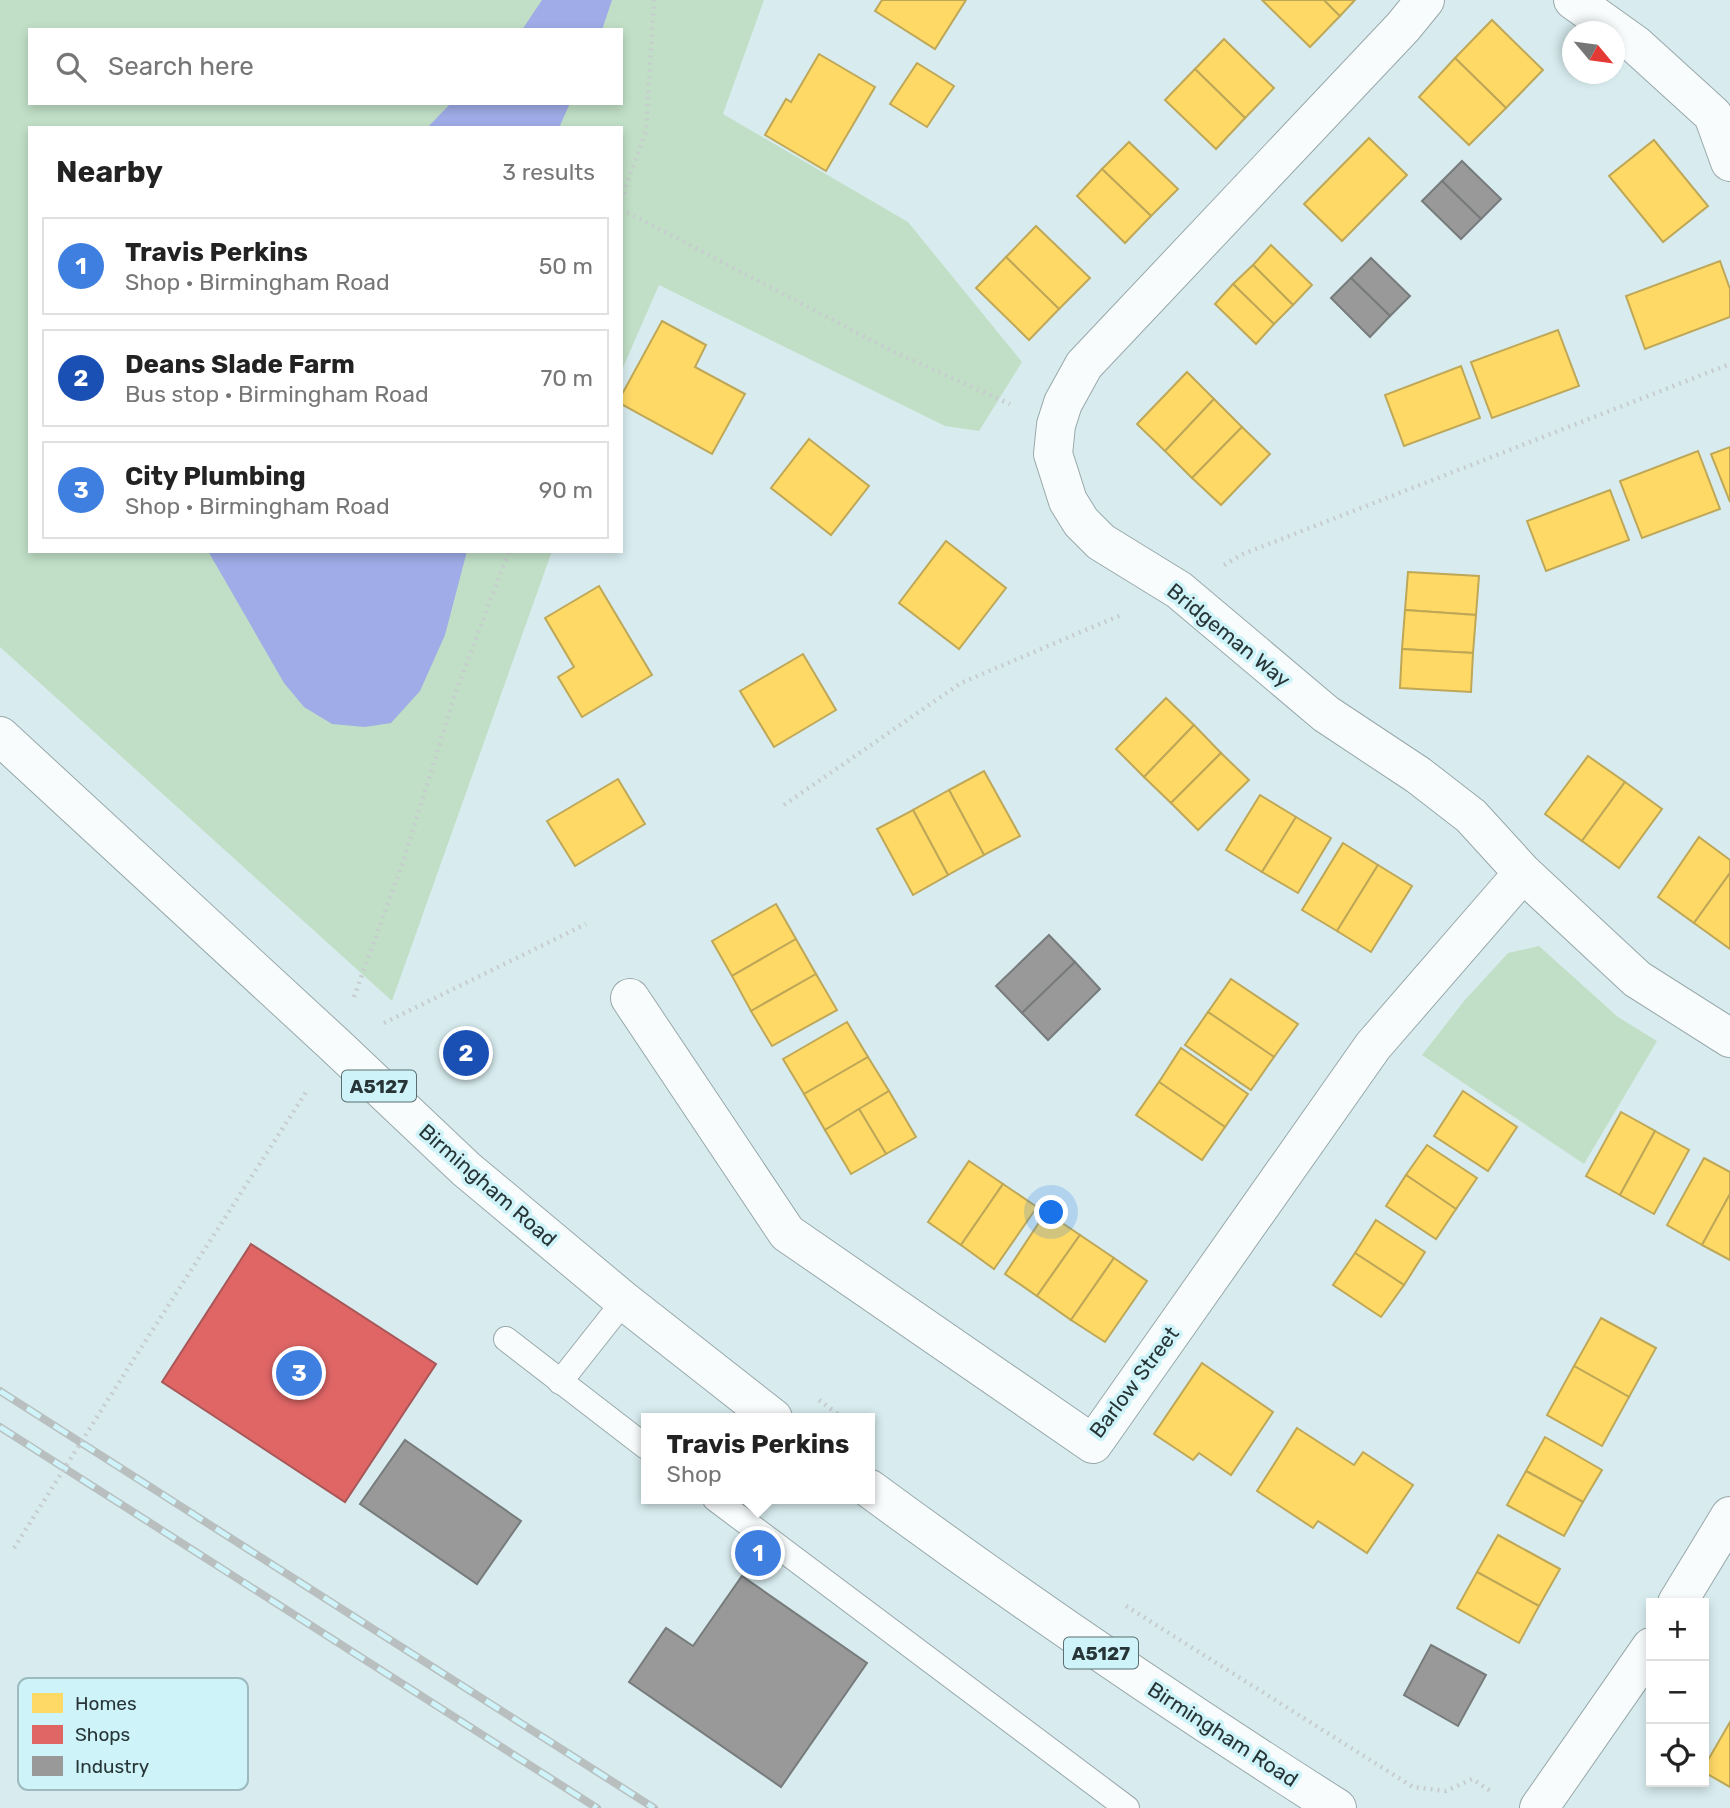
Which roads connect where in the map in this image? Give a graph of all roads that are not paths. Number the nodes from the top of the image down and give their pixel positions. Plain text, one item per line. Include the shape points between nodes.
1 (1425, 0) edge
2 (1573, 0) edge
3 (1721, 112) edge
4 (1730, 162) edge
5 (0, 736) edge
6 (1522, 873) junction
7 (630, 998) dead end
8 (1730, 1038) edge
9 (624, 1301) junction
10 (506, 1339) dead end
11 (560, 1382) junction
12 (767, 1413) edge
13 (641, 1443) edge
14 (875, 1493) edge
15 (722, 1504) edge
16 (1730, 1516) edge
17 (1681, 1598) edge
18 (1646, 1654) edge
19 (1127, 1808) edge
20 (1337, 1808) edge
21 (1539, 1808) edge

1 - 6 street, Bridgeman Way via 1084,365 1063,402 1053,454 1068,501 1101,542 1179,590 1326,714 1471,816
2 - 3 street
3 - 4 street
5 - 9 street, Birmingham Road / A5127 via 466,1169
6 - 7 street, Barlow Street via 1373,1046 1093,1444 787,1233
6 - 8 street, Bridgeman Way via 1637,979
9 - 11 lane
9 - 12 street, Birmingham Road / A5127
10 - 11 lane
11 - 13 lane
14 - 20 street, Birmingham Road / A5127 via 994,1580
15 - 19 lane
16 - 17 street
18 - 21 street

